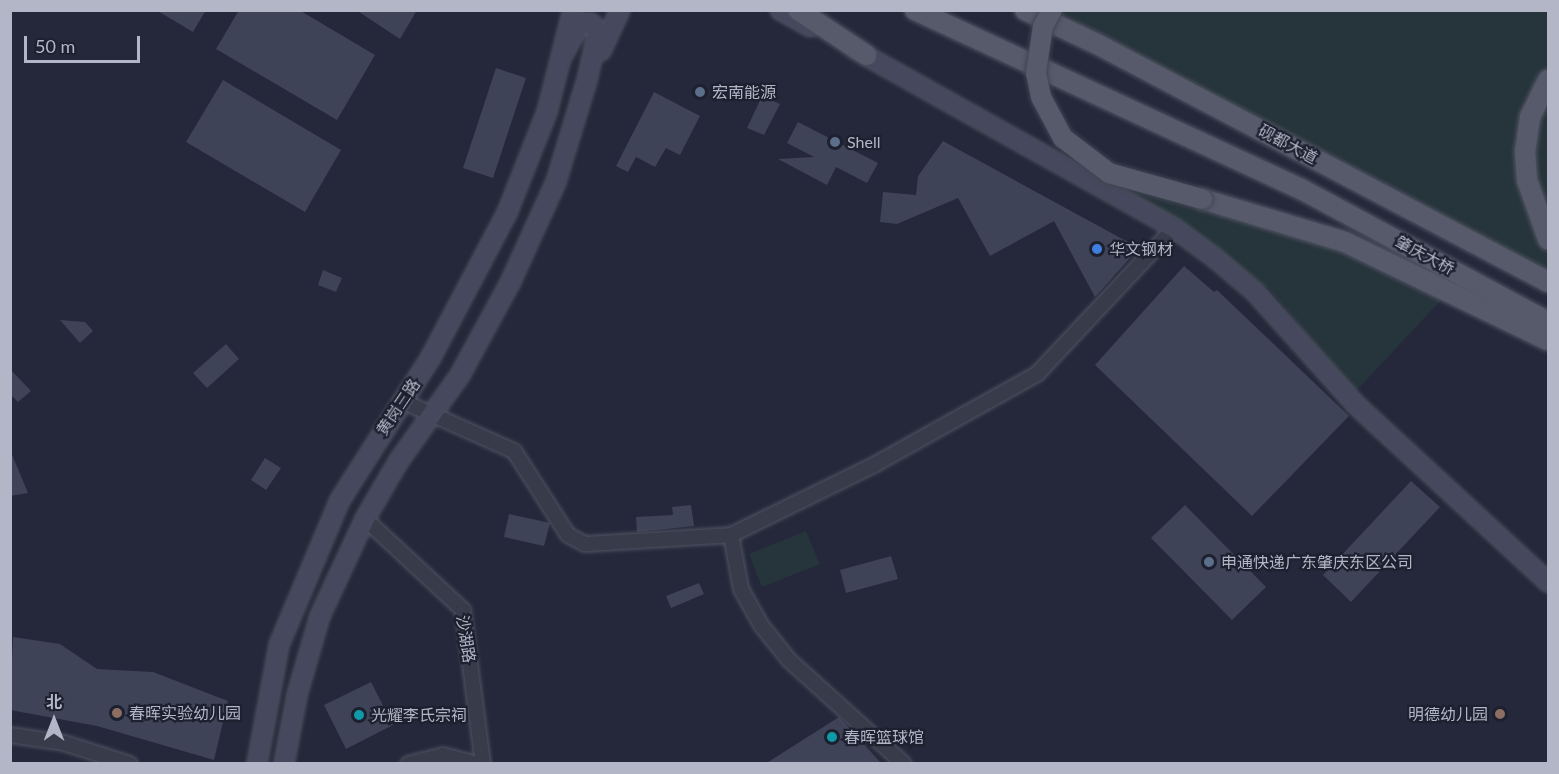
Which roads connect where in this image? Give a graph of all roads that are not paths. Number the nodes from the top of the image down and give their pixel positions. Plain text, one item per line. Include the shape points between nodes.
1 (573, 10) edge
2 (620, 10) edge
3 (780, 10) edge
4 (798, 10) edge
5 (915, 10) edge
6 (1025, 10) edge
7 (1052, 10) edge
8 (866, 55) junction
9 (561, 58) junction
10 (588, 80) junction
11 (1548, 80) edge
12 (1301, 189) joint
13 (1174, 228) junction
14 (1548, 239) edge
15 (1548, 282) edge
16 (1548, 322) edge
17 (1548, 340) edge
18 (402, 401) junction
19 (432, 415) junction
20 (365, 519) junction
21 (732, 536) junction
22 (1548, 582) edge
23 (10, 735) edge
24 (130, 764) edge
25 (257, 764) edge
26 (284, 764) edge
27 (408, 764) edge
28 (477, 764) edge
29 (483, 764) edge
30 (904, 764) edge

1 - 9 main road, 黄岗三路
2 - 10 main road
3 - 8 main road
4 - 8 main road
5 - 12 main road, 砚都大道
6 - 15 main road, 砚都大道 via 1097,44
7 - 17 main road, bridge via 1038,50 1041,97 1064,138 1109,173 1141,186 1274,217 1345,242
8 - 13 main road
9 - 10 main road via 580,24 591,22 598,31
9 - 18 main road, 黄岗三路 via 548,112 507,213 431,357
10 - 19 main road, 黄岗三路 via 556,182 511,281 460,375
11 - 14 main road via 1530,117 1525,151 1527,180
12 - 16 main road, 肇庆大桥
13 - 21 street via 1037,374 874,465
13 - 22 main road via 1256,292 1354,404
18 - 19 street
18 - 25 main road, 黄岗三路 via 340,500 279,645
19 - 20 main road, 黄岗三路
19 - 21 street via 514,451 568,535 585,544
20 - 26 main road, 黄岗三路 via 320,616 297,695
20 - 29 street, 沙湖路 via 463,610
21 - 30 street via 741,589 761,626 789,660
23 - 24 street via 64,743
27 - 28 street via 443,755

